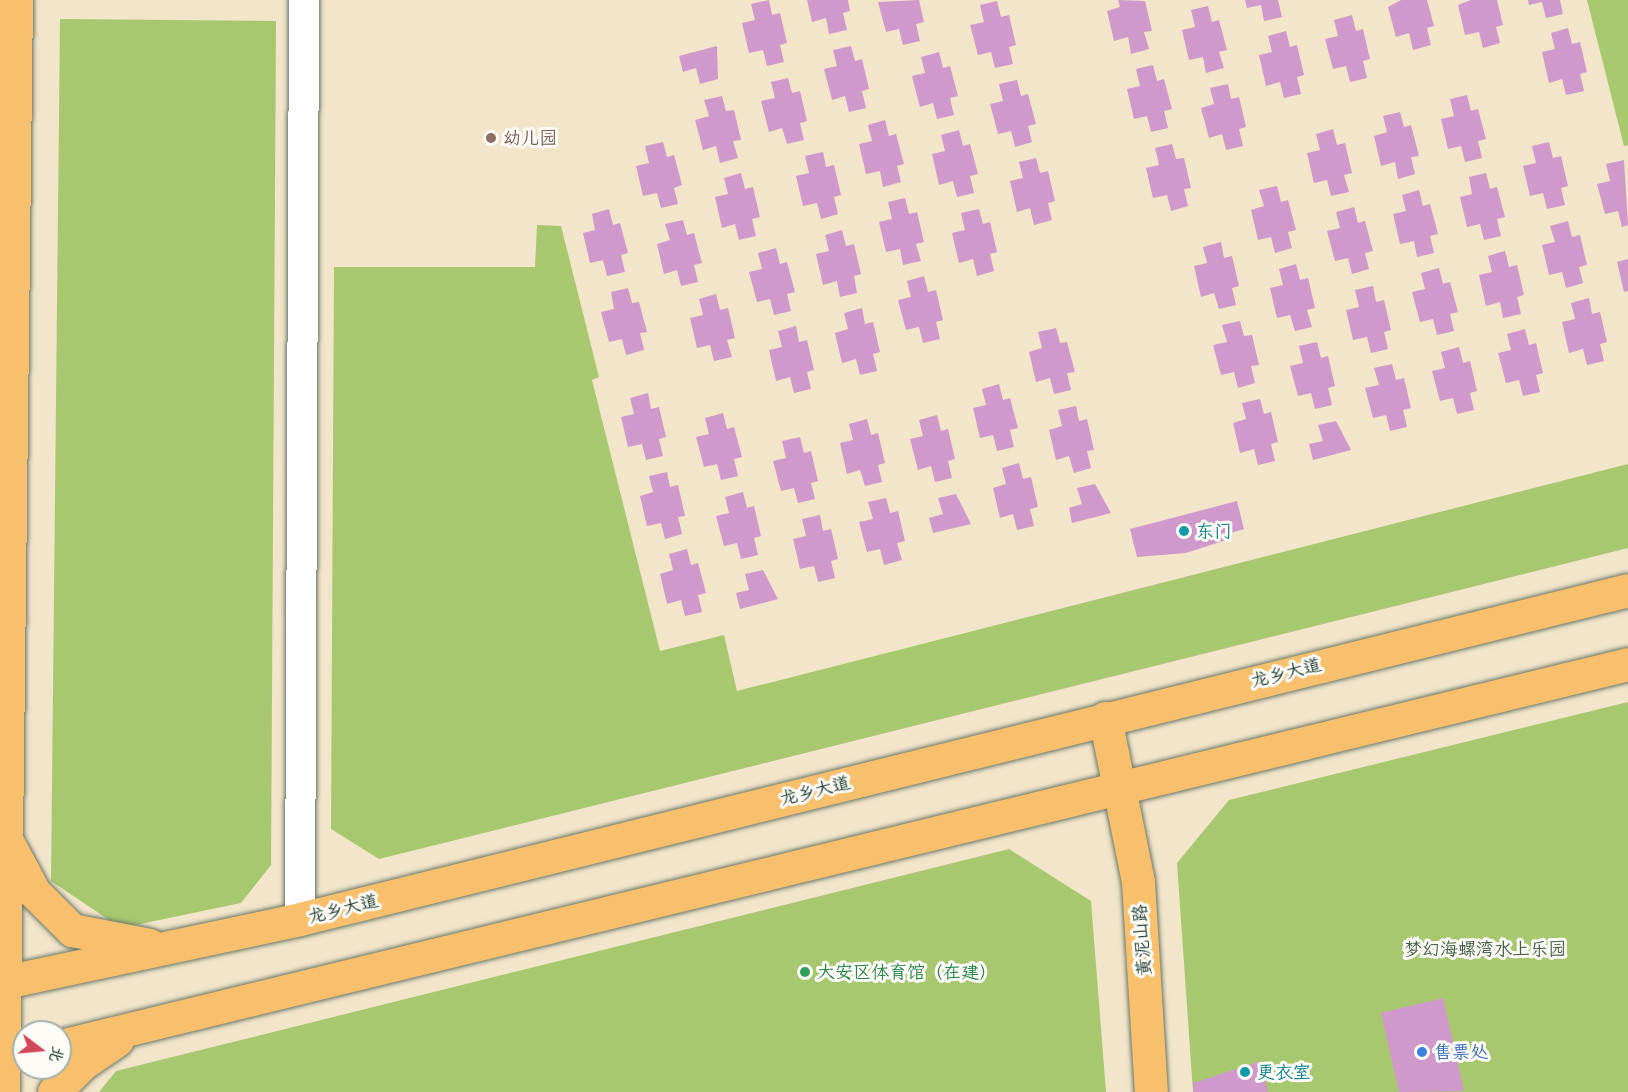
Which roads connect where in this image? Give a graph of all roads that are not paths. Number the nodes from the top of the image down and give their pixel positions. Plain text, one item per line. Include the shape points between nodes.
1 (16, 0) edge
2 (304, 0) edge
3 (1628, 590) edge
4 (1628, 664) edge
5 (1105, 718) junction
6 (1122, 788) junction
7 (6, 840) junction
8 (300, 920) junction
9 (176, 947) junction
10 (2, 983) edge
11 (136, 1027) junction
12 (72, 1043) edge
13 (8, 1067) edge
14 (54, 1092) edge
15 (1151, 1092) edge

1 - 7 main road
2 - 8 street
3 - 5 main road, 龙乡大道
4 - 6 main road
5 - 6 main road, 黄泥山路
5 - 8 main road, 龙乡大道
6 - 11 main road
6 - 15 main road, 黄泥山路 via 1138,882
7 - 9 main road via 34,892 72,930 121,943
7 - 10 main road
8 - 9 main road, 龙乡大道
9 - 10 main road, 龙乡大道
10 - 13 main road
11 - 12 main road
11 - 14 main road via 83,1063

